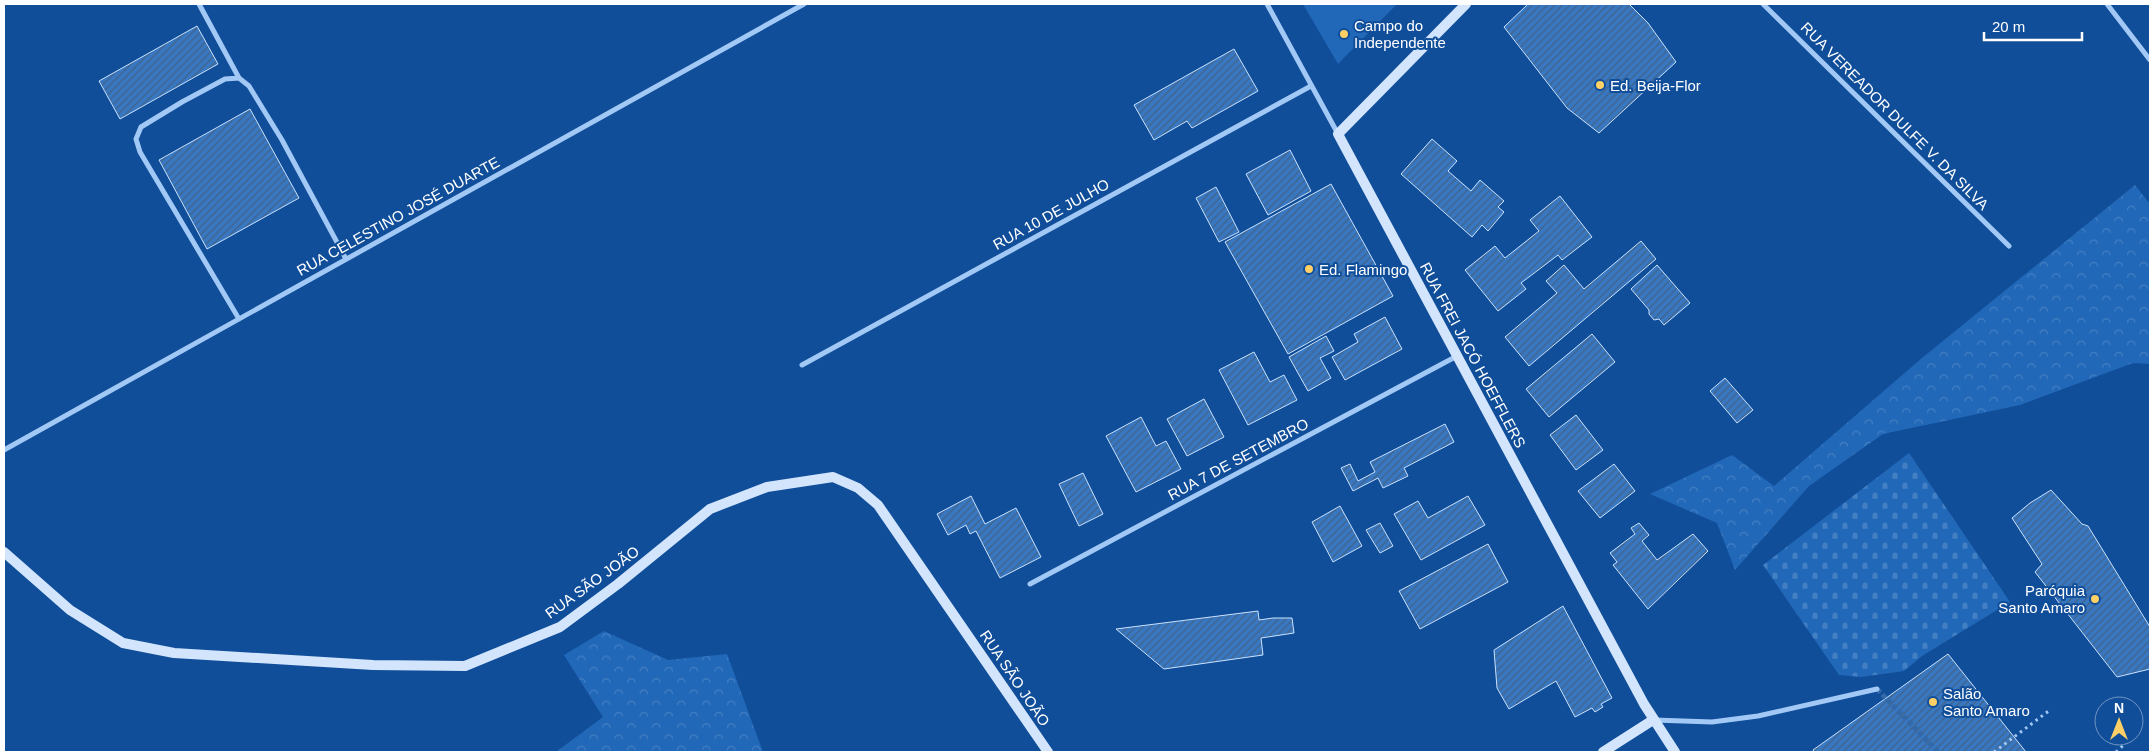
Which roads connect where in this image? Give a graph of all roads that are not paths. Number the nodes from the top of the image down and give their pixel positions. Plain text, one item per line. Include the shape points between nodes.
1 (199, 4) edge
2 (804, 4) edge
3 (1267, 4) edge
4 (1466, 4) edge
5 (1763, 4) edge
6 (2107, 4) edge
7 (2150, 60) edge
8 (239, 78) junction
9 (1311, 86) junction
10 (1338, 134) junction
11 (2009, 246) dead end
12 (346, 259) junction
13 (239, 319) junction
14 (1457, 356) junction
15 (802, 365) dead end
16 (4, 450) edge
17 (4, 552) edge
18 (1030, 584) dead end
19 (1877, 689) dead end
20 (1653, 720) junction
21 (1048, 752) edge
22 (1603, 752) edge
23 (1675, 752) edge

1 - 8 street
2 - 12 street, RUA CELESTINO JOSÉ DUARTE
3 - 9 street, RUA FREI JACÓ HOEFFLERS
4 - 10 street
5 - 11 street, RUA VEREADOR DULFE V. DA SILVA
6 - 7 street
8 - 12 street via 249,86 268,117
8 - 13 street via 225,79 182,102 141,127 136,139 140,152
9 - 10 street, RUA FREI JACÓ HOEFFLERS
9 - 15 street, RUA 10 DE JULHO
10 - 14 street, RUA FREI JACÓ HOEFFLERS
12 - 13 street, RUA CELESTINO JOSÉ DUARTE
13 - 16 street, RUA CELESTINO JOSÉ DUARTE
14 - 18 street, RUA 7 DE SETEMBRO
14 - 20 street, RUA FREI JACÓ HOEFFLERS
17 - 21 street, RUA SÃO JOÃO via 70,610 123,643 174,653 373,665 465,666 560,627 710,509 767,486 833,477 858,488 878,505
19 - 20 street via 1758,716 1712,722
20 - 22 street
20 - 23 street, RUA FREI JACÓ HOEFFLERS

